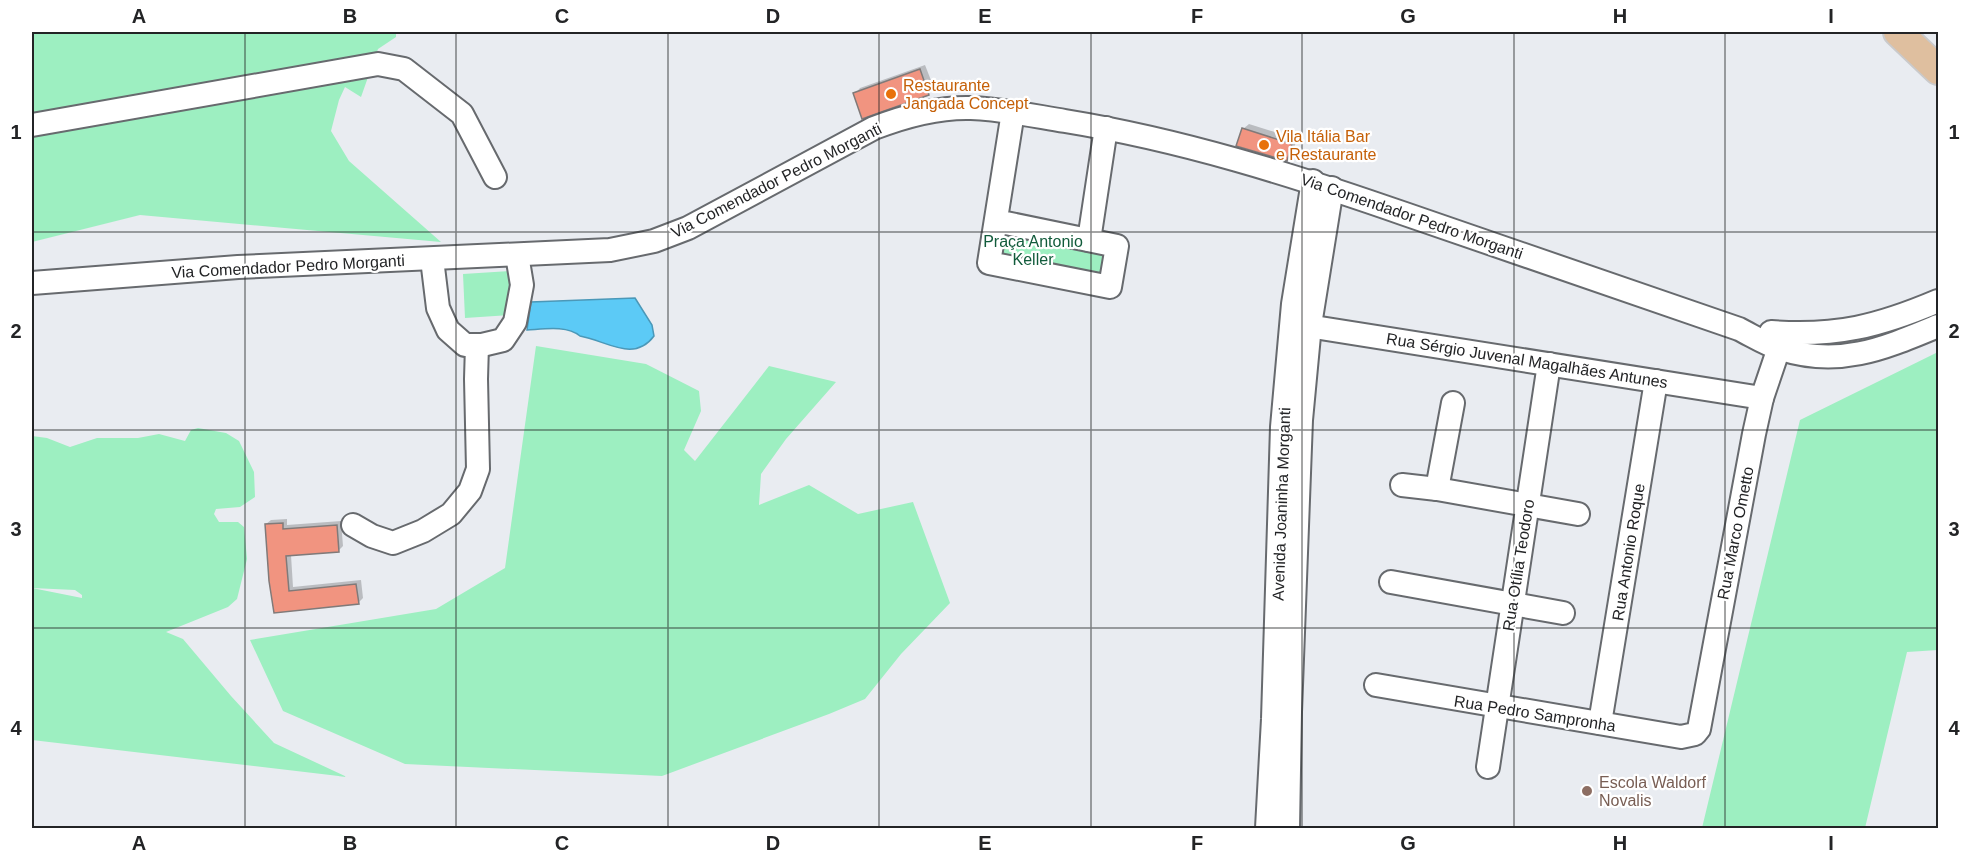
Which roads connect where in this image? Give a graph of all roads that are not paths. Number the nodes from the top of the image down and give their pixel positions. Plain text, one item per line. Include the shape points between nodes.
1 (1898, 32) edge
2 (1938, 70) edge
3 (1013, 112) junction
4 (32, 124) edge
5 (1106, 128) junction
6 (495, 177) dead end
7 (1322, 185) junction
8 (996, 221) junction
9 (1089, 240) junction
10 (517, 255) junction
11 (432, 258) junction
12 (32, 283) edge
13 (1938, 301) edge
14 (1301, 324) junction
15 (1938, 326) edge
16 (1782, 341) junction
17 (477, 345) junction
18 (1549, 364) junction
19 (1656, 381) junction
20 (1762, 398) junction
21 (1453, 403) dead end
22 (1402, 485) dead end
23 (1437, 489) junction
24 (1527, 505) junction
25 (1578, 514) dead end
26 (353, 525) dead end
27 (1391, 582) dead end
28 (1512, 603) junction
29 (1563, 612) dead end
30 (1376, 685) dead end
31 (1497, 707) junction
32 (1282, 720) junction
33 (1600, 723) junction
34 (1695, 734) joint
35 (1488, 767) dead end
36 (1268, 828) edge
37 (1288, 828) edge

1 - 2 main road
3 - 5 street, Via Comendador Pedro Morganti
3 - 8 street
3 - 10 street, Via Comendador Pedro Morganti via 969,108 905,117 874,128 671,235 609,250
4 - 6 street via 378,64 404,69 462,114
5 - 7 street, Via Comendador Pedro Morganti via 1232,158
5 - 9 street
7 - 14 street, Avenida Joaninha Morganti
7 - 16 street, Via Comendador Pedro Morganti
8 - 9 street
8 - 9 street via 989,263 1110,287 1117,246
10 - 11 street, Via Comendador Pedro Morganti
10 - 17 street via 522,285 515,322 503,340
11 - 12 street, Via Comendador Pedro Morganti via 238,267
11 - 17 street via 438,308 448,330 465,345
13 - 16 street via 1866,327
14 - 18 street, Rua Sérgio Juvenal Magalhães Antunes
14 - 32 street, Avenida Joaninha Morganti via 1282,427
15 - 16 street via 1881,350 1853,356 1802,354
16 - 20 street, Rua Marco Ometto
17 - 26 street via 478,469 470,491 451,514 393,543
18 - 19 street, Rua Sérgio Juvenal Magalhães Antunes
18 - 24 street, Rua Otília Teodoro
19 - 20 street, Rua Sérgio Juvenal Magalhães Antunes
19 - 33 street, Rua Antonio Roque
20 - 34 street, Rua Marco Ometto
21 - 23 street
22 - 23 street
23 - 24 street
24 - 25 street
24 - 28 street, Rua Otília Teodoro
27 - 28 street
28 - 29 street
28 - 31 street, Rua Otília Teodoro
30 - 31 street, Rua Pedro Sampronha
31 - 33 street, Rua Pedro Sampronha
31 - 35 street, Rua Otília Teodoro
32 - 36 street, Avenida Joaninha Morganti
32 - 37 street, Avenida Joaninha Morganti
33 - 34 street, Rua Pedro Sampronha via 1681,737

